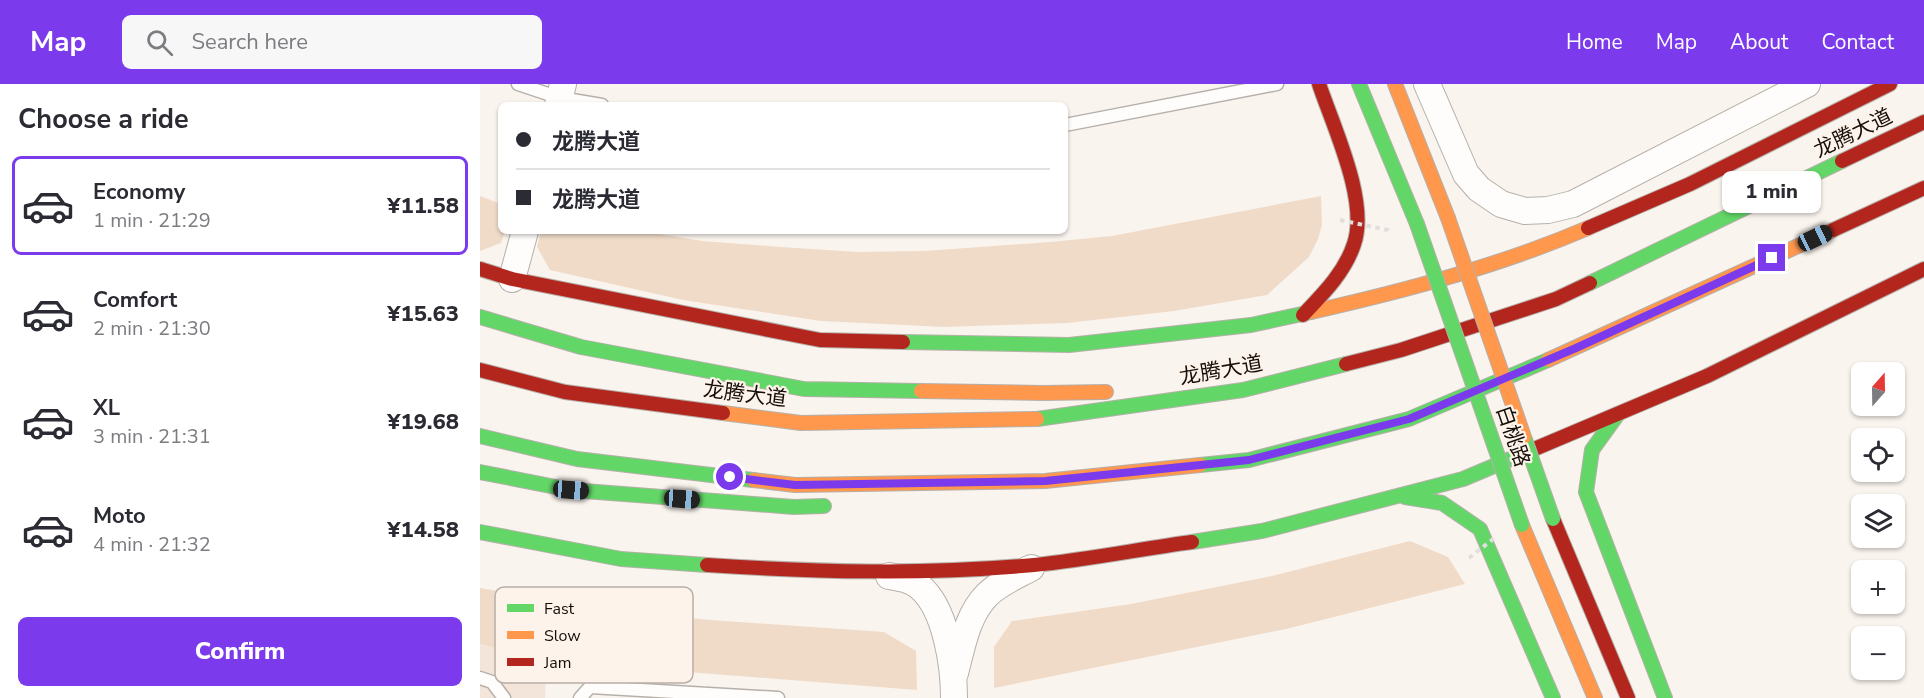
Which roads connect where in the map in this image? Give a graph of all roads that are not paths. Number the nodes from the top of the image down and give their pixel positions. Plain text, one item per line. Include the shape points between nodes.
1 (518, 84) edge
2 (1277, 84) edge
3 (1319, 84) edge
4 (1359, 84) edge
5 (1395, 84) edge
6 (1427, 84) edge
7 (1807, 84) edge
8 (1890, 84) edge
9 (560, 96) edge
10 (588, 102) edge
11 (1924, 122) edge
12 (1068, 125) edge
13 (1924, 188) edge
14 (524, 234) edge
15 (480, 269) edge
16 (1924, 269) edge
17 (512, 279) junction
18 (1303, 315) junction
19 (480, 317) edge
20 (480, 370) edge
21 (1243, 390) junction
22 (1114, 392) dead end
23 (1137, 392) dead end
24 (1619, 413) junction
25 (480, 436) edge
26 (1249, 460) junction
27 (480, 471) edge
28 (1113, 488) dead end
29 (1398, 495) junction
30 (842, 506) dead end
31 (480, 532) edge
32 (1036, 565) junction
33 (868, 572) junction
34 (480, 678) edge
35 (954, 687) edge
36 (746, 697) edge
37 (504, 698) edge
38 (580, 698) edge
39 (777, 698) edge
40 (1553, 698) edge
41 (1595, 698) edge
42 (1628, 698) edge
43 (1665, 698) edge

1 - 9 lane
2 - 12 lane
3 - 18 main road via 1353,184 1359,230 1344,266
4 - 41 main road, 白桃路, bridge via 1416,224 1522,525
5 - 42 main road, 白桃路, bridge via 1448,218 1553,519
6 - 7 street via 1466,174 1501,204 1525,211 1573,204
8 - 18 main road via 1690,184 1558,241 1390,294
9 - 10 lane
11 - 21 main road, 龙腾大道 via 1556,299 1401,350
13 - 26 main road via 1576,348 1409,419
14 - 17 street
15 - 17 main road
16 - 24 main road via 1707,376
17 - 18 main road via 820,340 1069,345 1251,325
19 - 22 main road via 581,347 804,389
20 - 21 main road, 龙腾大道 via 565,392 801,423 1040,419
21 - 23 main road
24 - 29 main road via 1463,479
24 - 43 main road via 1592,450 1586,492
25 - 26 main road via 577,459 795,485 1045,481
26 - 28 main road
27 - 30 main road via 571,490 794,507
29 - 32 main road via 1262,531
29 - 40 main road via 1442,502 1480,529
31 - 33 main road via 621,559
32 - 33 main road
32 - 35 street via 985,596 971,620
33 - 35 street via 905,579 928,595 941,620
34 - 37 lane via 492,682
36 - 38 lane via 590,687
36 - 39 lane

